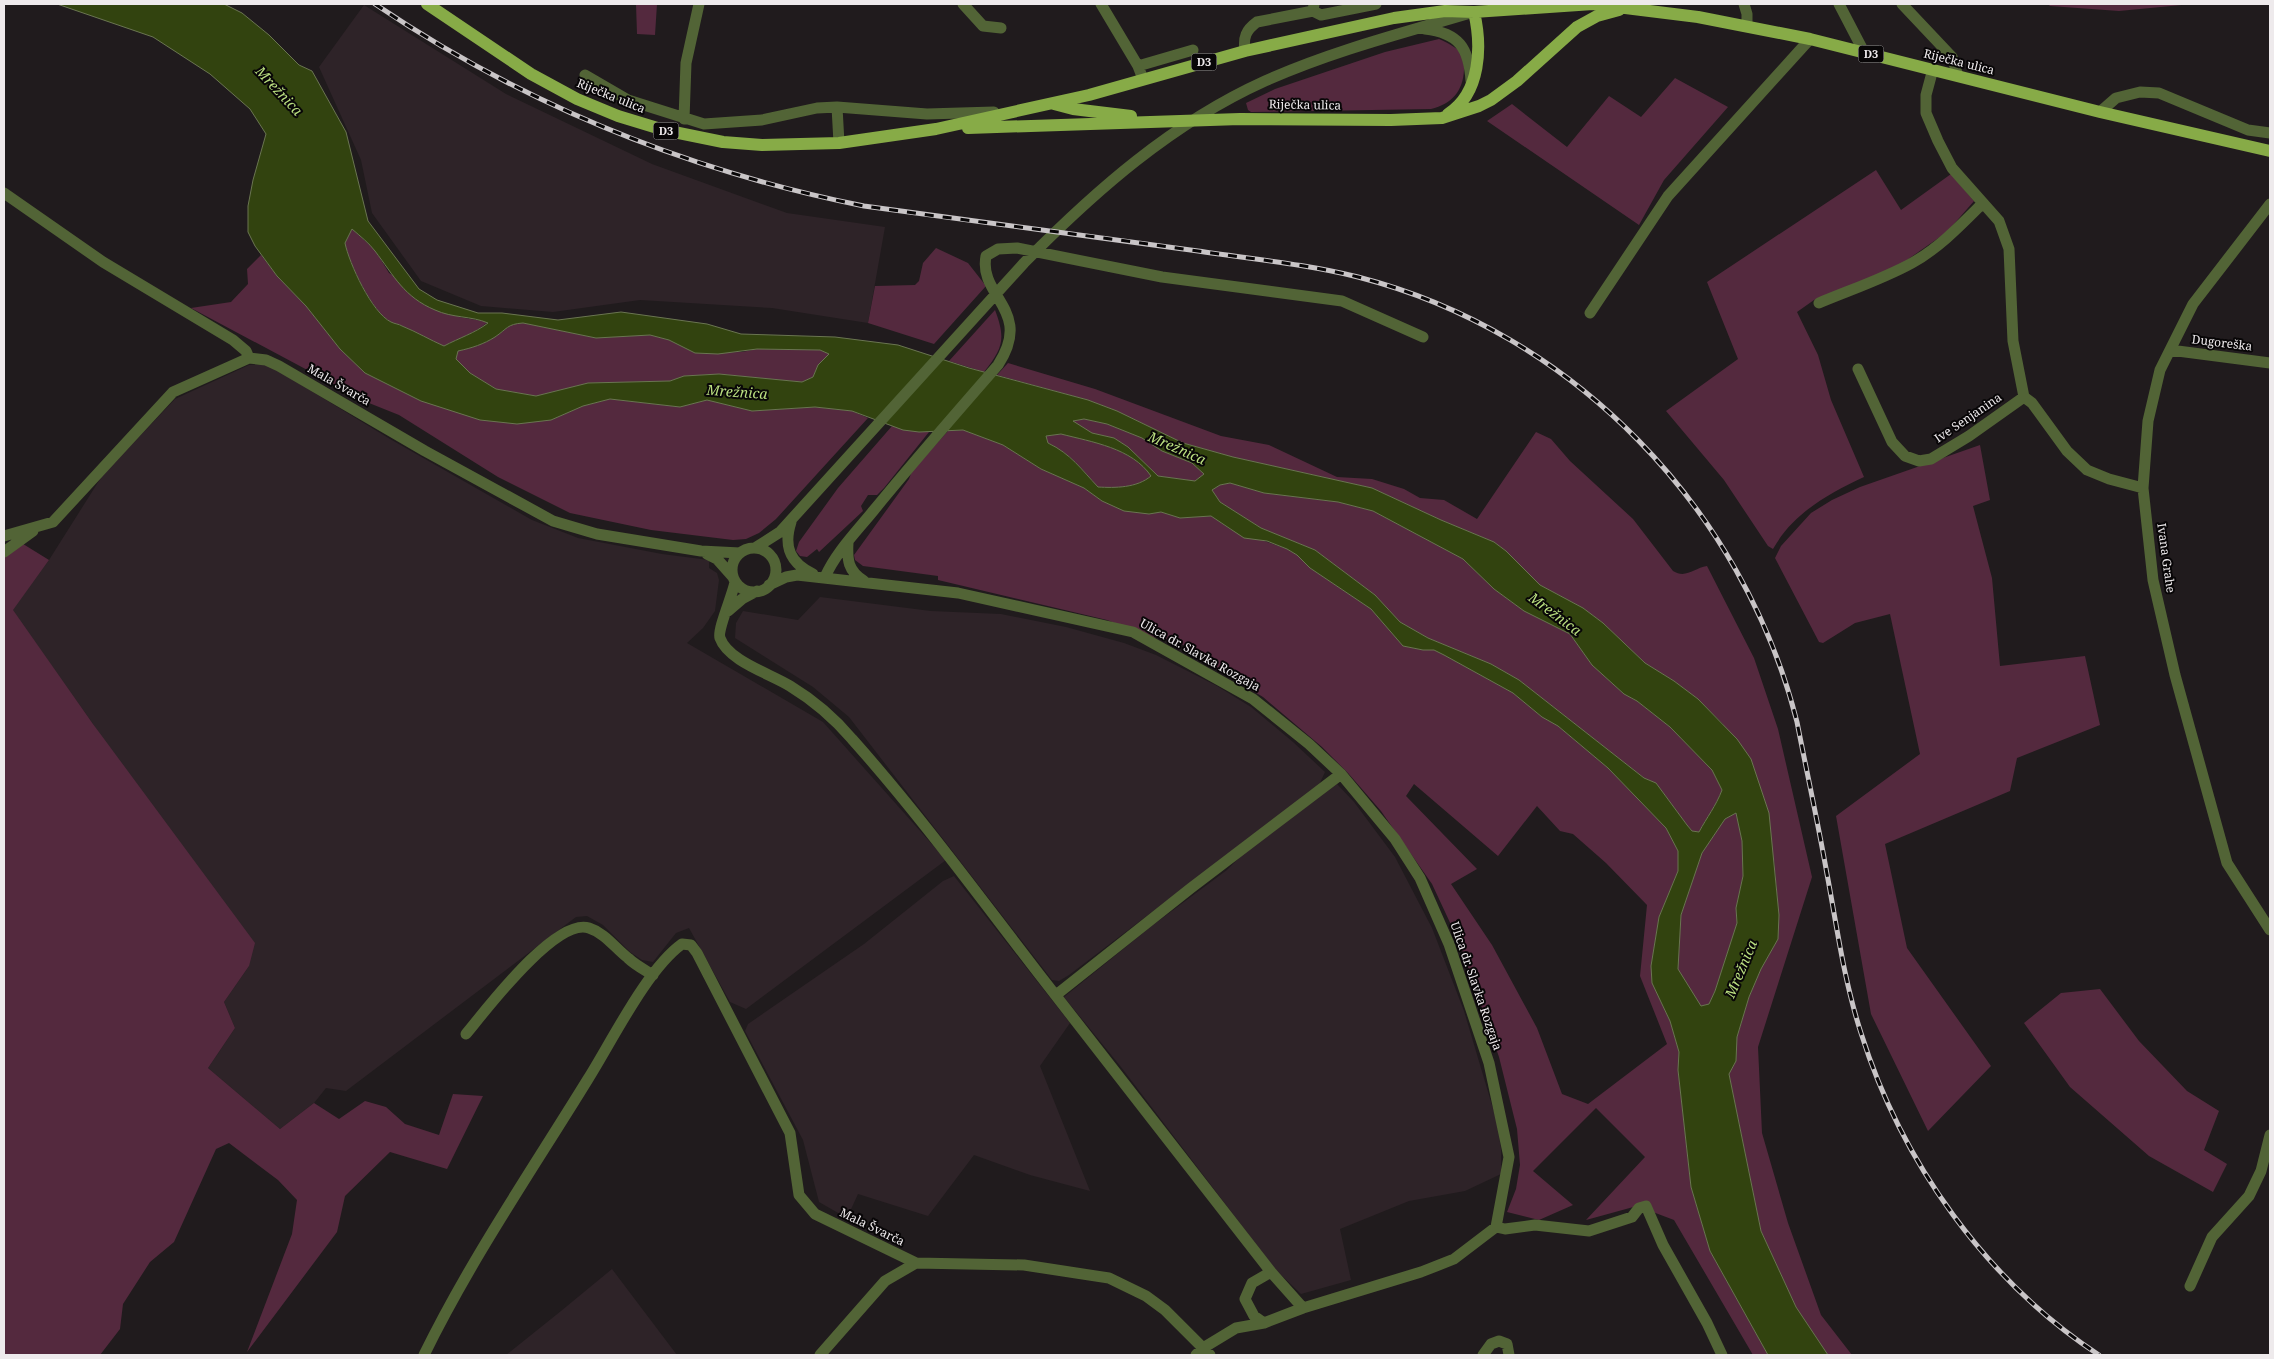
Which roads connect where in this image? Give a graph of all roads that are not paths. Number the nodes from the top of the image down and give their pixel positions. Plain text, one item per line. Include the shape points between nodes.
1 (427, 4) edge
2 (699, 4) edge
3 (963, 4) edge
4 (1102, 4) edge
5 (1376, 4) edge
6 (1744, 4) edge
7 (1839, 4) edge
8 (1902, 4) edge
9 (1313, 8) edge
10 (1638, 8) junction
11 (1474, 12) junction
12 (1747, 26) junction
13 (1001, 28) dead end
14 (1419, 28) junction
15 (1810, 39) junction
16 (1193, 50) dead end
17 (1245, 51) junction
18 (1864, 52) junction
19 (1138, 66) junction
20 (1933, 69) junction
21 (585, 76) dead end
22 (1958, 76) junction
23 (1143, 79) junction
24 (1471, 82) junction
25 (1054, 104) junction
26 (837, 107) junction
27 (1020, 110) junction
28 (2100, 112) junction
29 (1442, 118) junction
30 (684, 119) junction
31 (1168, 121) junction
32 (936, 129) junction
33 (2270, 133) edge
34 (839, 143) junction
35 (2270, 150) edge
36 (4, 193) edge
37 (1983, 203) junction
38 (2270, 204) edge
39 (1820, 303) dead end
40 (1590, 313) dead end
41 (1423, 337) dead end
42 (2170, 350) junction
43 (249, 358) junction
44 (2270, 363) edge
45 (1858, 369) dead end
46 (2024, 397) junction
47 (2143, 488) junction
48 (792, 519) junction
49 (38, 526) junction
50 (780, 532) junction
51 (4, 536) edge
52 (848, 543) junction
53 (755, 548) junction
54 (701, 551) junction
55 (4, 552) edge
56 (740, 553) junction
57 (772, 559) junction
58 (797, 575) junction
59 (822, 577) junction
60 (734, 579) junction
61 (866, 582) junction
62 (770, 585) junction
63 (757, 591) junction
64 (727, 612) junction
65 (1340, 774) junction
66 (2270, 930) edge
67 (653, 975) junction
68 (1056, 995) junction
69 (466, 1034) dead end
70 (2270, 1135) edge
71 (1496, 1227) junction
72 (916, 1263) junction
73 (1271, 1272) junction
74 (2190, 1286) dead end
75 (1303, 1308) junction
76 (1264, 1323) junction
77 (1203, 1353) edge
78 (424, 1355) edge
79 (820, 1355) edge
80 (1483, 1355) edge
81 (1509, 1355) edge
82 (1722, 1355) edge

1 - 34 main road, Riječka ulica / D3 via 531,74 576,99 618,116 664,130 723,142 762,145
2 - 30 street via 686,63
3 - 13 street via 983,26
4 - 19 street
5 - 9 street via 1321,15
6 - 12 street
7 - 18 street
8 - 22 street via 1952,57
9 - 17 street via 1257,22 1244,35
10 - 11 main road, Riječka ulica / D3 via 1593,4
10 - 12 main road, Riječka ulica / D3
10 - 29 main road, Riječka ulica / D3 via 1596,16 1577,27 1491,100
11 - 14 street
11 - 17 main road, Riječka ulica / D3 via 1445,11 1394,18
11 - 24 main road via 1478,55
12 - 15 main road, Riječka ulica / D3
14 - 24 street via 1447,33 1461,44 1469,61
14 - 48 street via 1315,61 1264,82 1182,128 1098,191 1024,263
15 - 18 main road, Riječka ulica / D3
15 - 40 street via 1668,196
16 - 19 street
17 - 23 main road, Riječka ulica / D3
18 - 20 main road, Riječka ulica / D3
19 - 23 street
20 - 22 main road, Riječka ulica / D3
20 - 37 street via 1926,95 1926,113 1952,168
21 - 30 street, Riječka ulica via 628,100
22 - 28 main road, Riječka ulica / D3
23 - 25 main road, Riječka ulica / D3
24 - 29 main road via 1459,105
25 - 27 main road, Riječka ulica / D3
25 - 31 main road
26 - 27 street, Riječka ulica via 927,114
26 - 30 street, Riječka ulica via 762,120 704,124
26 - 34 street
27 - 32 main road, Riječka ulica / D3
28 - 33 street via 2116,98 2140,92 2159,93 2248,130
28 - 35 main road, Riječka ulica / D3
29 - 31 main road, Riječka ulica / D3
31 - 32 main road, Riječka ulica / D3
32 - 34 main road, Riječka ulica / D3
36 - 43 street via 103,262 233,340
37 - 39 street via 1952,234 1913,262
37 - 46 street via 1999,221 2009,249 2013,341
38 - 42 street, Ivana Grahe via 2193,304
41 - 52 street via 1342,301 1162,278 1018,248 998,249 986,256 984,264 1010,323 1008,351
42 - 44 street, Dugoreška
42 - 47 street, Ivana Grahe via 2160,370 2148,421
43 - 49 street via 173,392 53,522
43 - 54 street, Mala Švarča via 266,360 278,366 553,521 596,534
45 - 46 street, Ive Senjanina via 1892,442 1904,456 1919,461 1931,458 1969,436
46 - 47 street via 2032,403 2067,451 2087,470 2109,480
47 - 66 street, Ivana Grahe via 2153,580 2175,675 2227,863
48 - 50 street
48 - 59 street via 788,553 799,566
49 - 51 street
49 - 55 street
50 - 53 street
50 - 57 street
52 - 59 street
52 - 61 street via 850,568
53 - 56 street
53 - 57 street via 762,549
54 - 56 street, Mala Švarča
54 - 60 street via 717,559
56 - 60 street via 732,566
57 - 58 street, Ulica dr. Slavka Rozgaja
57 - 62 street via 775,572
58 - 59 street, Ulica dr. Slavka Rozgaja
58 - 62 street, Ulica dr. Slavka Rozgaja
59 - 61 street, Ulica dr. Slavka Rozgaja
60 - 63 street via 745,590
60 - 64 street
61 - 65 street, Ulica dr. Slavka Rozgaja via 958,594 1133,632 1253,699
62 - 63 street
63 - 64 street
64 - 68 street via 719,637 727,648 740,660 790,686 830,716 852,738 956,864
65 - 68 street
65 - 71 street, Ulica dr. Slavka Rozgaja via 1395,839 1420,878 1449,944 1489,1063 1510,1157
67 - 69 street via 600,933 579,926 568,929 507,983
67 - 72 street, Mala Švarča via 672,951 682,944 691,945 790,1133 799,1195 814,1214
67 - 78 street via 450,1301
68 - 73 street
70 - 74 street via 2261,1171 2249,1196 2212,1237
71 - 75 street via 1454,1259
71 - 82 street via 1535,1225 1590,1231 1632,1217 1639,1208 1646,1206
72 - 77 street, Mala Švarča via 1024,1265 1109,1278 1146,1296 1165,1310
72 - 79 street via 885,1281
73 - 75 street
73 - 76 street via 1252,1283 1245,1299 1254,1316
75 - 76 street
76 - 77 street via 1236,1328
80 - 81 street via 1491,1344 1499,1341 1507,1344

